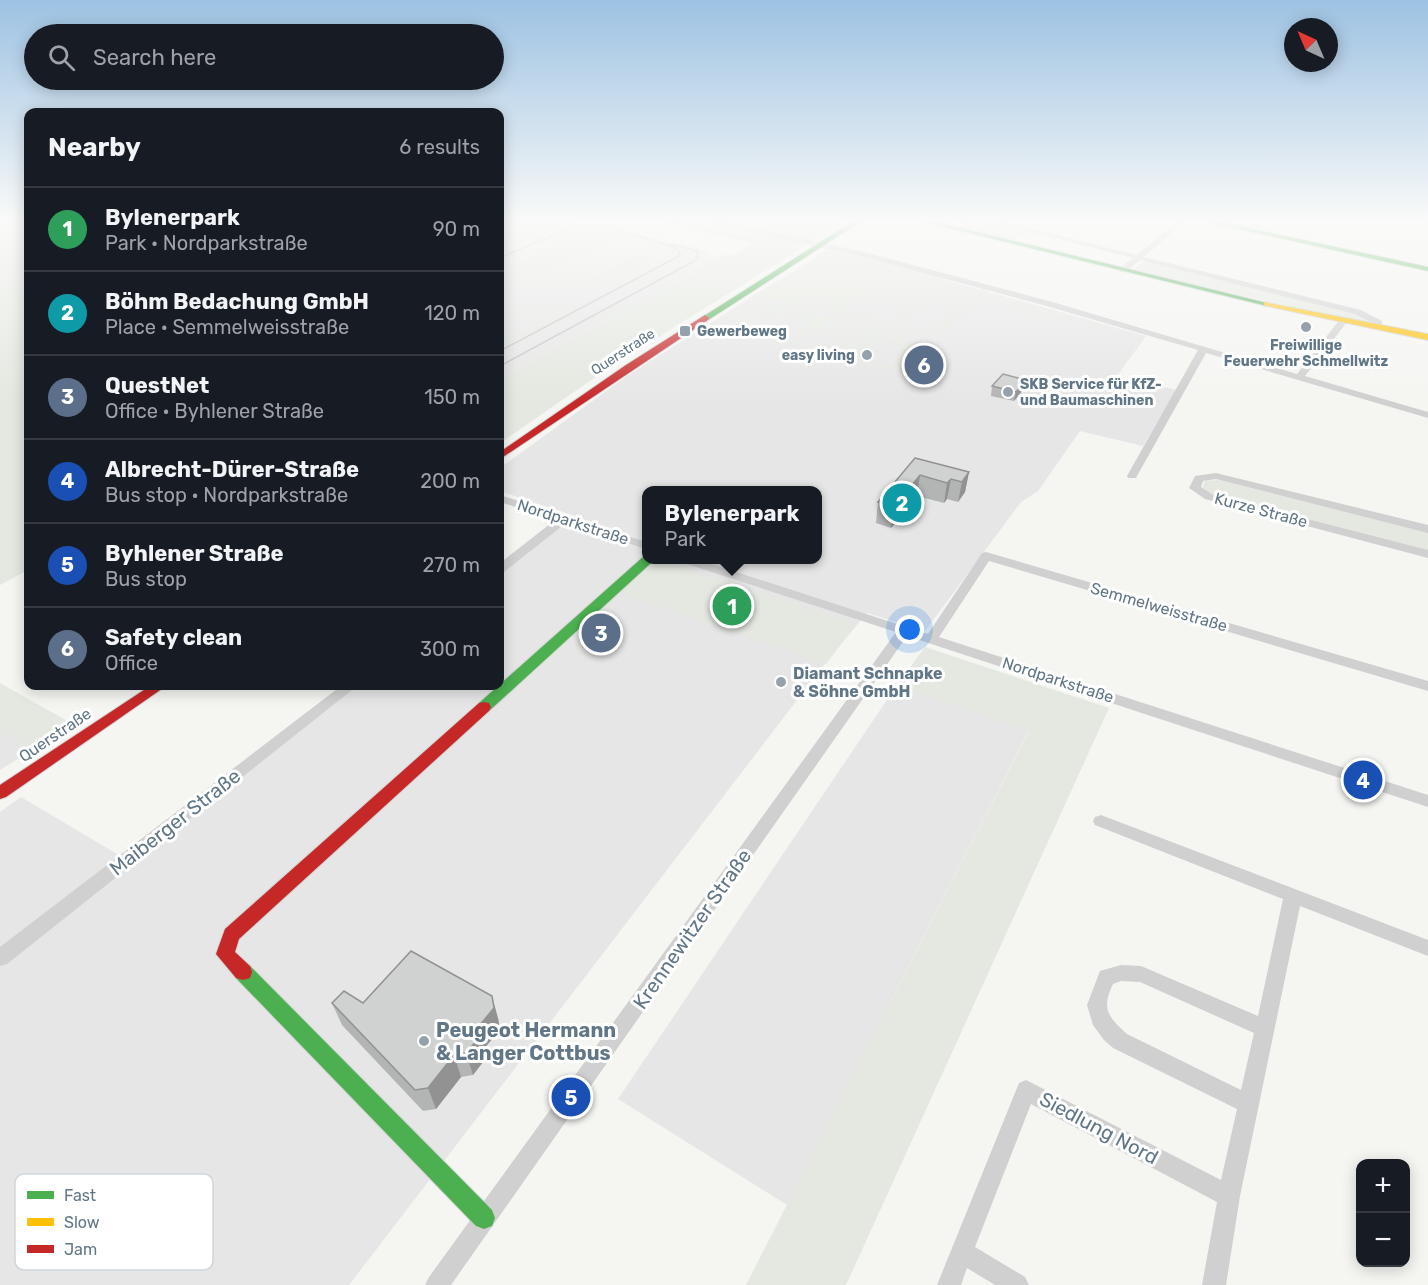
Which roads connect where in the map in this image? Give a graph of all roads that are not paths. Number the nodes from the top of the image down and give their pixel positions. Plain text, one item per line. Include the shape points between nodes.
1 (763, 282) edge
2 (966, 282) edge
3 (1171, 282) edge
4 (1236, 282) edge
5 (1344, 320) junction
6 (1378, 327) junction
7 (1428, 338) edge
8 (1203, 350) junction
9 (1299, 377) junction
10 (1428, 415) edge
11 (504, 453) edge
12 (1132, 476) dead end
13 (504, 499) edge
14 (564, 519) junction
15 (1428, 529) edge
16 (642, 545) edge
17 (1428, 554) edge
18 (643, 564) edge
19 (700, 564) edge
20 (504, 566) edge
21 (904, 630) junction
22 (932, 638) junction
23 (1428, 686) edge
24 (504, 689) edge
25 (153, 690) edge
26 (345, 690) edge
27 (503, 690) edge
28 (0, 793) edge
29 (1428, 801) edge
30 (1101, 821) dead end
31 (1293, 895) junction
32 (1428, 948) edge
33 (0, 958) edge
34 (1265, 1029) junction
35 (1249, 1104) junction
36 (1229, 1196) junction
37 (484, 1218) junction
38 (962, 1252) junction
39 (436, 1285) edge
40 (949, 1285) edge
41 (1017, 1285) edge
42 (1214, 1285) edge

1 - 11 street, Querstraße via 629,367
2 - 8 street
3 - 5 street
4 - 6 street via 1358,312 1379,323
5 - 6 street
5 - 9 street
6 - 7 street
8 - 9 street
8 - 12 street
9 - 10 street
13 - 14 street, Nordparkstraße
14 - 16 street, Nordparkstraße
14 - 20 street
15 - 17 street, Kurze Straße via 1216,476 1199,478 1195,488 1209,497
18 - 24 street
19 - 21 street, Nordparkstraße
21 - 22 street, Nordparkstraße
21 - 37 street, Krennewitzer Straße
22 - 23 street, Semmelweisstraße via 986,556
22 - 29 street, Nordparkstraße
25 - 28 street, Querstraße
26 - 33 street, Maiberger Straße
27 - 37 street via 231,935 225,954
30 - 31 street
31 - 32 street
31 - 34 street
34 - 35 street
34 - 35 street via 1141,974 1107,977 1097,994 1096,1013 1120,1041
35 - 36 street
36 - 38 street, Siedlung Nord via 1026,1090
36 - 42 street
37 - 39 street, Krennewitzer Straße
38 - 40 street, Siedlung Nord
38 - 41 street

